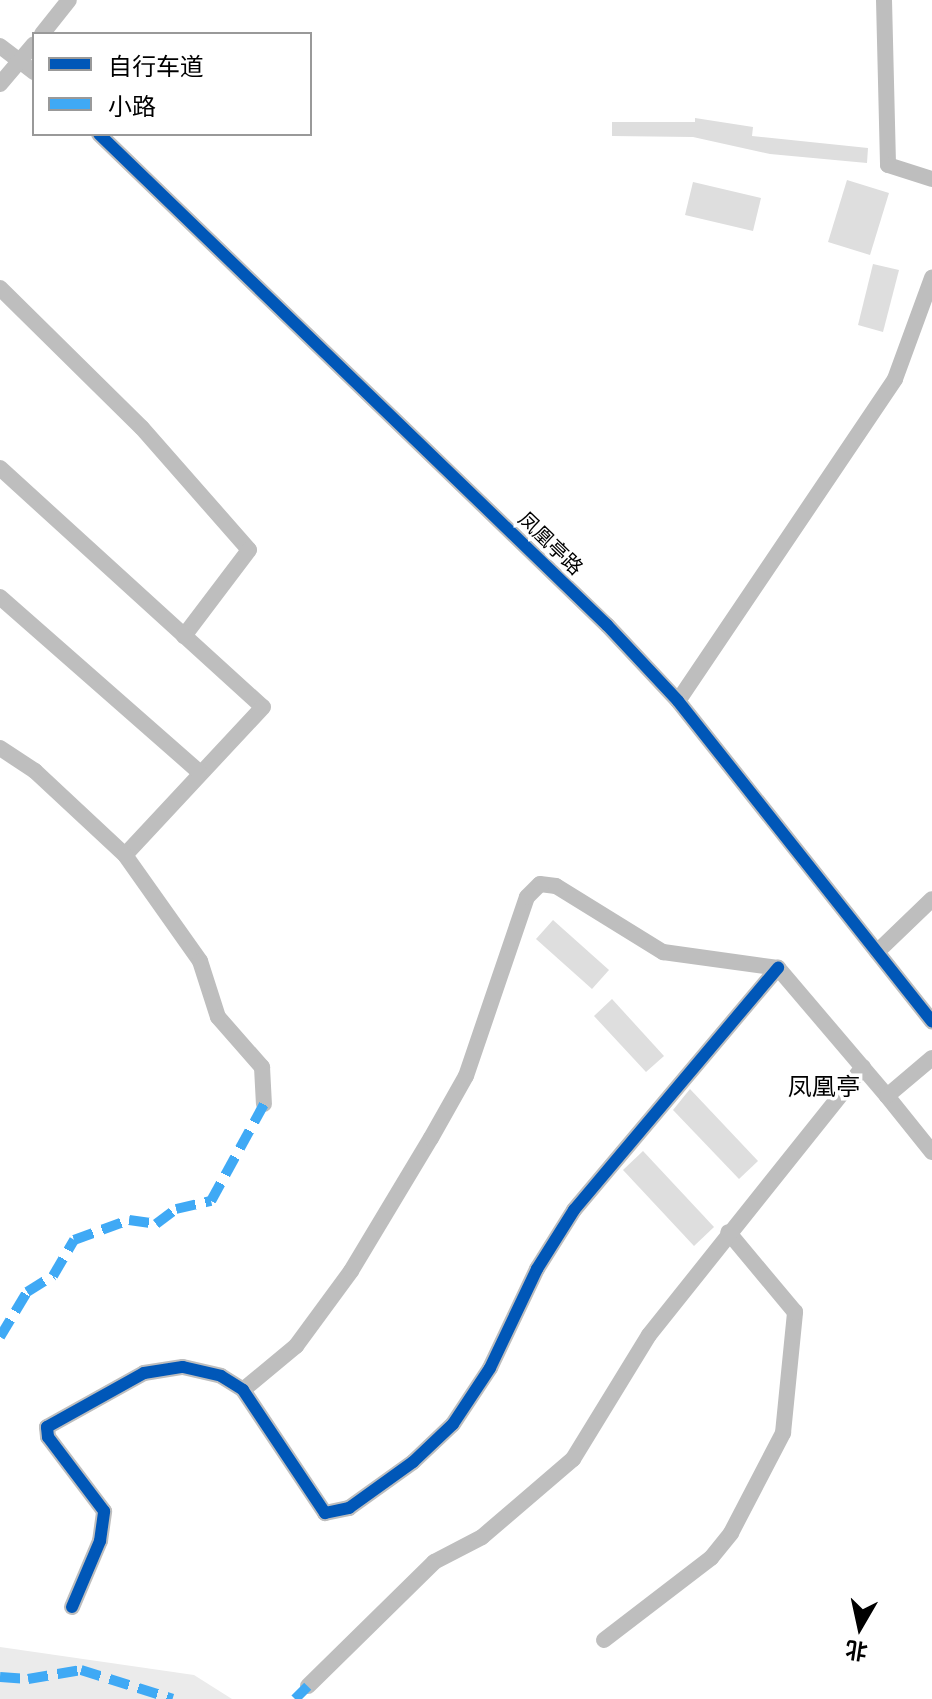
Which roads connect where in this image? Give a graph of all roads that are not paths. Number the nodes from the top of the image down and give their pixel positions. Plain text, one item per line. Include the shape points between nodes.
1 (69, 0) edge
2 (884, 0) edge
3 (44, 32) edge
4 (0, 46) edge
5 (28, 66) edge
6 (0, 84) edge
7 (101, 136) edge
8 (932, 179) edge
9 (932, 278) edge
10 (0, 288) edge
11 (0, 468) edge
12 (0, 597) edge
13 (184, 636) junction
14 (678, 701) junction
15 (0, 748) edge
16 (199, 772) junction
17 (125, 855) junction
18 (932, 899) edge
19 (877, 952) junction
20 (778, 968) junction
21 (932, 1021) edge
22 (932, 1058) edge
23 (863, 1067) junction
24 (887, 1096) junction
25 (264, 1104) dead end
26 (932, 1152) edge
27 (728, 1232) junction
28 (243, 1390) junction
29 (72, 1607) dead end
30 (604, 1640) dead end
31 (308, 1686) dead end

1 - 3 street
2 - 8 street via 888,165
4 - 5 street
5 - 6 street
7 - 14 street, 凤凰亭路 via 607,625
9 - 14 street via 895,379
10 - 13 street via 142,428 249,550
11 - 13 street
12 - 16 street
13 - 16 street via 263,707
14 - 19 street, 凤凰亭路
15 - 17 street via 35,771
16 - 17 street
17 - 25 street via 200,961 218,1017 262,1067
18 - 19 street
19 - 21 street, 凤凰亭路
20 - 23 street
20 - 28 street via 663,952 556,886 540,884 527,897 466,1076 431,1138 351,1271 296,1346
20 - 28 street via 574,1210 537,1269 490,1368 447,1432 413,1462 349,1508 325,1513
22 - 24 street
23 - 24 street
23 - 27 street
24 - 26 street
27 - 30 street via 795,1312 783,1433 731,1533 711,1558
27 - 31 street via 649,1335 573,1459 482,1537 434,1562
28 - 29 street via 221,1376 162,1368 47,1427 48,1437 104,1511 100,1541

